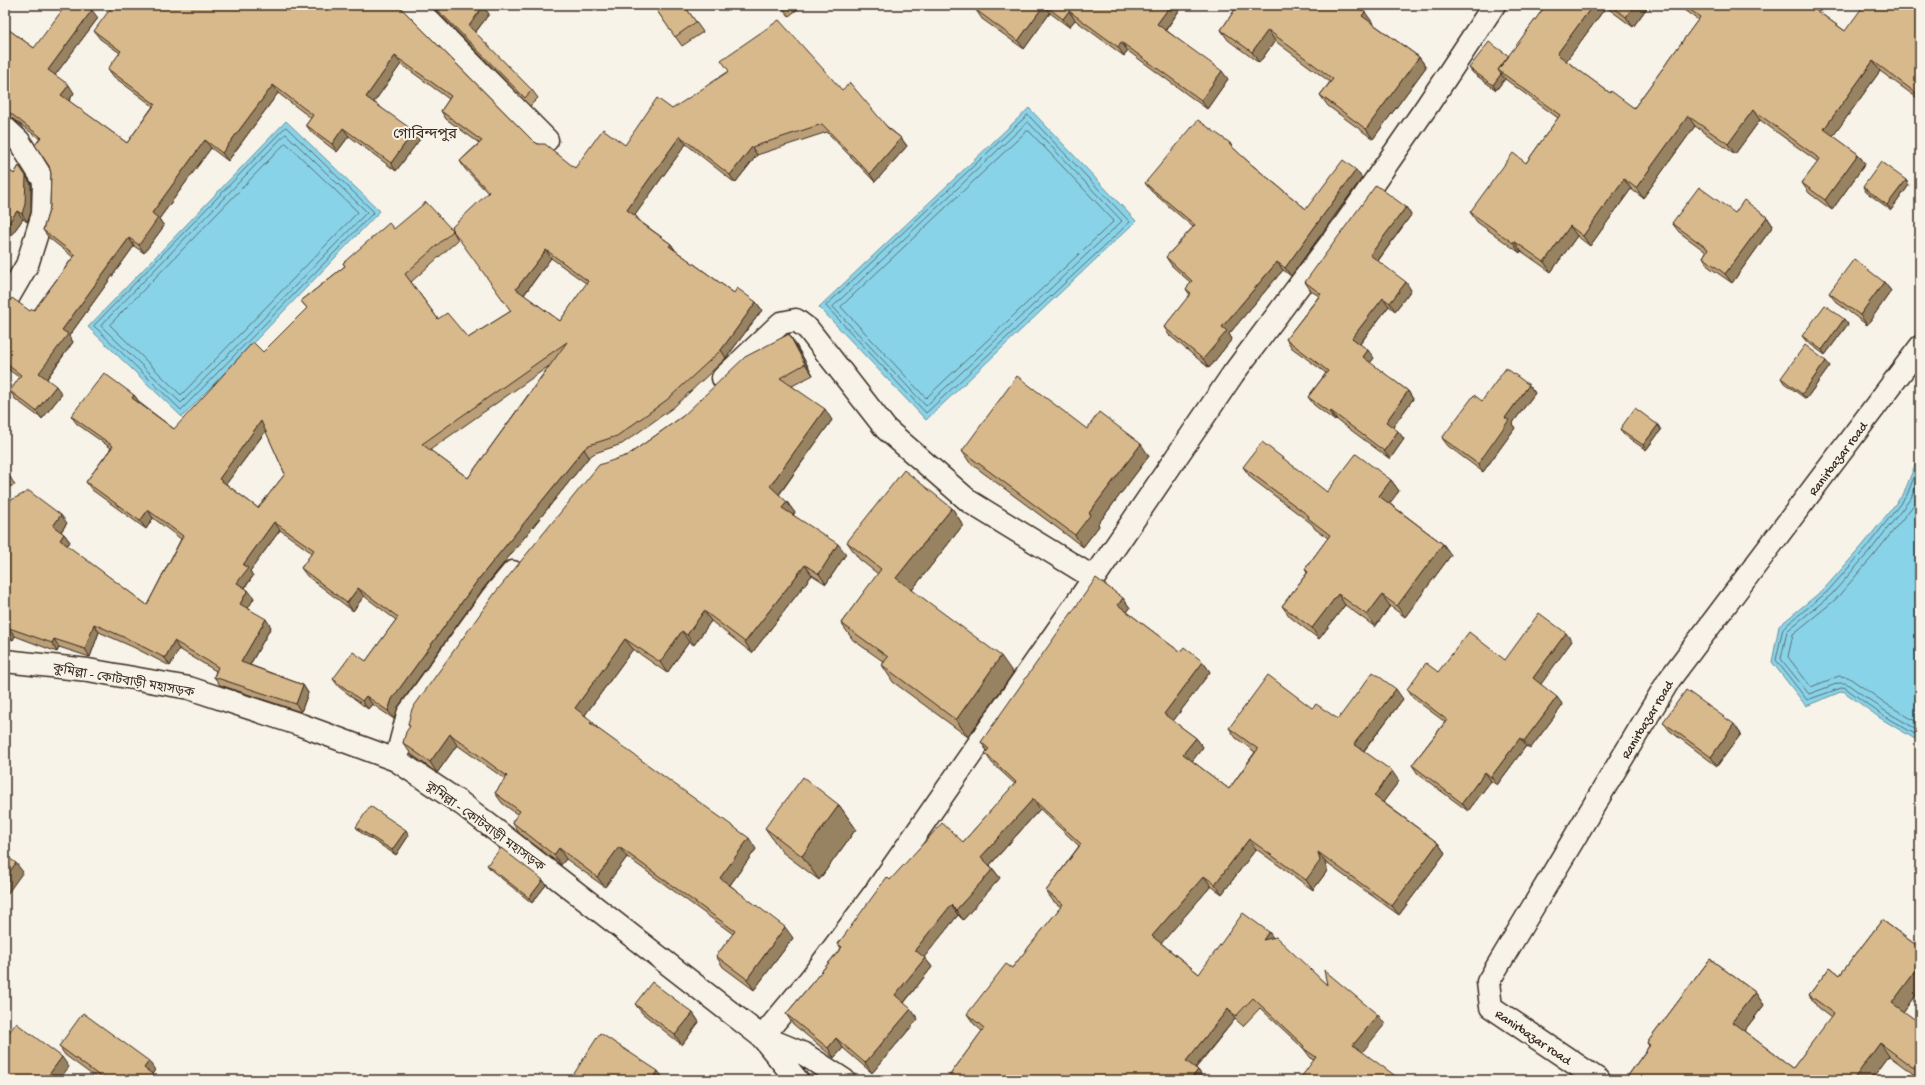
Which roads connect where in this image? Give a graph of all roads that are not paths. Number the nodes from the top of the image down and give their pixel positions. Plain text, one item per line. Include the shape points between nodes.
1 (414, 5) edge
2 (1494, 5) edge
3 (5, 128) edge
4 (547, 140) dead end
5 (5, 303) edge
6 (1920, 347) edge
7 (710, 391) edge
8 (527, 555) edge
9 (1094, 578) junction
10 (5, 661) edge
11 (396, 760) junction
12 (762, 1037) junction
13 (797, 1080) edge
14 (844, 1080) edge
15 (1598, 1080) edge

1 - 4 street
2 - 9 street via 1345,224 1232,374
3 - 5 street via 19,141 44,181 43,214 27,265
6 - 15 street, Ranirbazar road via 1669,680 1488,982 1491,1007
7 - 9 street via 781,323 796,320 808,329 886,428 970,502
8 - 11 street via 493,596 408,714
9 - 12 street via 876,892 812,977
10 - 11 street, কুমিল্লা - কোটবাড়ী মহাসড়ক via 88,670 189,688
11 - 12 street, কুমিল্লা - কোটবাড়ী মহাসড়ক via 462,804
12 - 13 street, কুমিল্লা - কোটবাড়ী মহাসড়ক
12 - 14 street, কুমিল্লা - কোটবাড়ী মহাসড়ক via 804,1054

